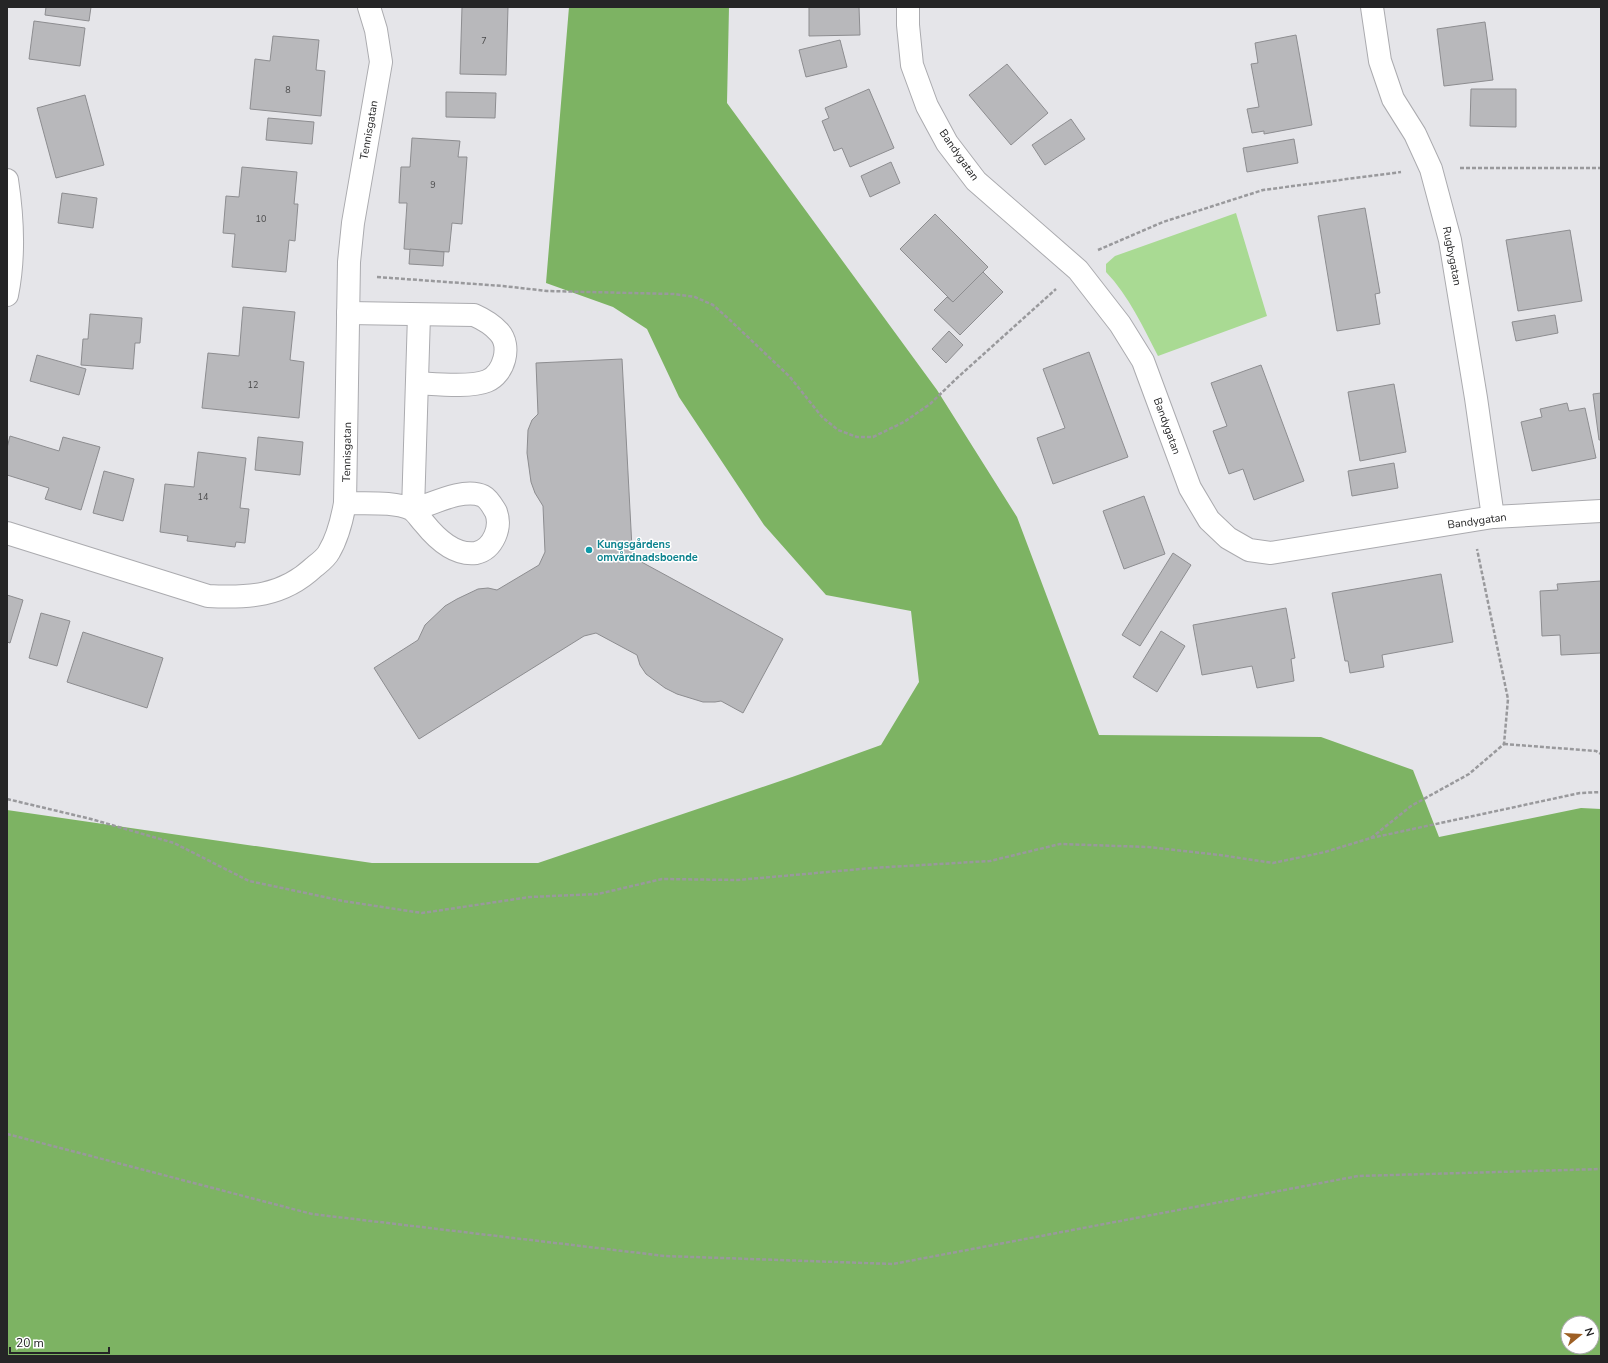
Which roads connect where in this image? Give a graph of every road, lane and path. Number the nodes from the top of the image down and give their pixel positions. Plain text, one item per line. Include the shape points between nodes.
1 (369, 7) edge
2 (908, 7) edge
3 (1372, 7) edge
4 (1601, 168) edge
5 (1431, 169) junction
6 (7, 180) edge
7 (1078, 270) junction
8 (349, 275) junction
9 (7, 295) edge
10 (348, 313) junction
11 (419, 315) junction
12 (417, 383) junction
13 (345, 503) junction
14 (1601, 511) edge
15 (1493, 517) junction
16 (1472, 521) junction
17 (7, 533) edge
18 (1504, 744) junction
19 (1601, 754) edge
20 (1601, 792) edge
21 (7, 799) edge
22 (1371, 838) junction
23 (7, 1134) edge
24 (1601, 1169) edge

1 - 8 street, Tennisgatan via 381,62 352,223
2 - 7 street, Bandygatan via 912,65 927,106 947,143 976,181
3 - 5 street, Rugbygatan via 1380,61 1393,99 1415,134
4 - 5 path
5 - 7 path via 1263,190 1163,222 1099,249
5 - 15 street, Rugbygatan via 1450,240
6 - 9 street via 13,229
7 - 8 path via 930,404 904,422 873,437 857,437 838,430 822,417 790,377 731,321 713,305 695,297 674,294 546,291
7 - 16 street, Bandygatan via 1120,324 1143,361 1190,488 1209,520 1228,538 1249,550 1271,553
8 - 10 street, Tennisgatan
10 - 11 street
10 - 13 street, Tennisgatan
11 - 12 street
11 - 12 street via 474,315 487,321 500,333 506,349 504,364 495,377 486,382
12 - 13 street via 413,510 396,505
13 - 17 street, Tennisgatan via 340,527 328,554 302,578 267,594 238,598 208,596
14 - 15 street, Bandygatan
15 - 16 street, Bandygatan
16 - 18 path via 1508,699
18 - 19 path via 1596,751
18 - 22 path via 1469,774 1411,806
20 - 22 path via 1580,793
21 - 22 path via 91,819 174,843 249,881 343,901 422,913 530,897 598,894 662,879 738,880 990,861 1060,844 1148,847 1273,863 1325,852
23 - 24 path via 312,1214 665,1256 893,1264 1358,1176

